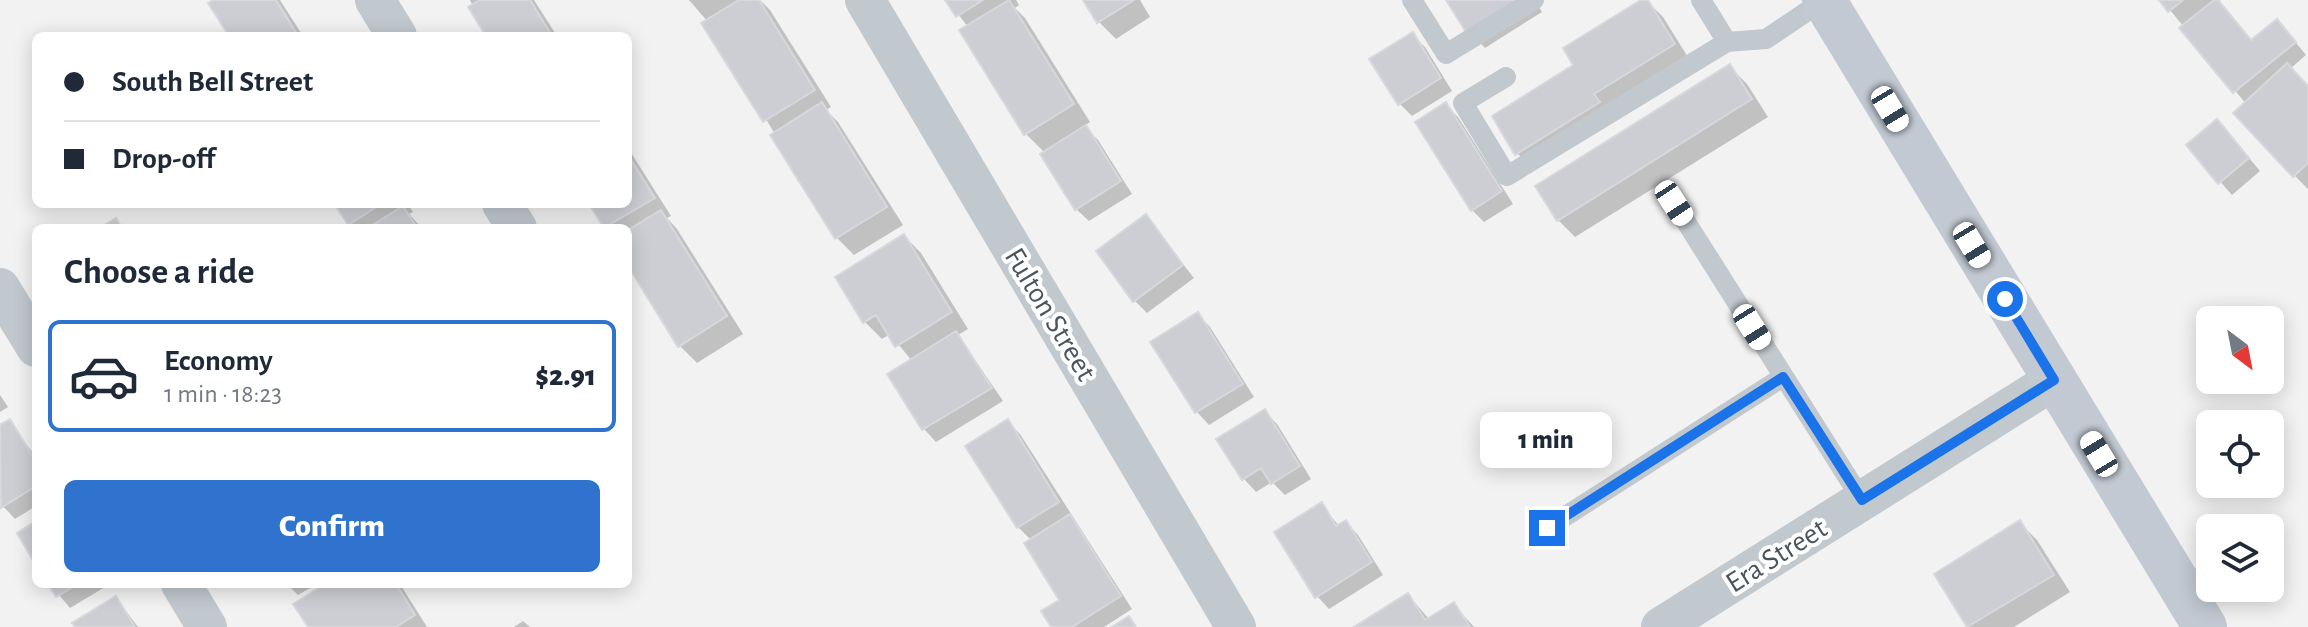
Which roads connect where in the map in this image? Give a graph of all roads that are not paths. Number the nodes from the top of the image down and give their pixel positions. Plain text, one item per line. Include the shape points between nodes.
1 (375, 0) edge
2 (865, 0) edge
3 (1412, 0) edge
4 (1534, 0) edge
5 (1701, 0) edge
6 (1824, 0) edge
7 (395, 32) edge
8 (1727, 42) junction
9 (1506, 77) dead end
10 (1674, 203) dead end
11 (0, 288) edge
12 (32, 340) edge
13 (1783, 377) junction
14 (2054, 380) junction
15 (1862, 500) junction
16 (1547, 528) dead end
17 (183, 588) edge
18 (207, 627) edge
19 (1236, 627) edge
20 (1661, 627) edge
21 (2205, 627) edge

1 - 7 street
2 - 19 street, Fulton Street
3 - 4 lane via 1446,54
5 - 8 lane
6 - 8 lane via 1766,39
6 - 14 main road
8 - 9 lane via 1507,176 1463,103
10 - 13 lane
11 - 12 street
13 - 15 lane
13 - 16 lane
14 - 15 street, Era Street
14 - 21 main road
15 - 20 street, Era Street
17 - 18 street

